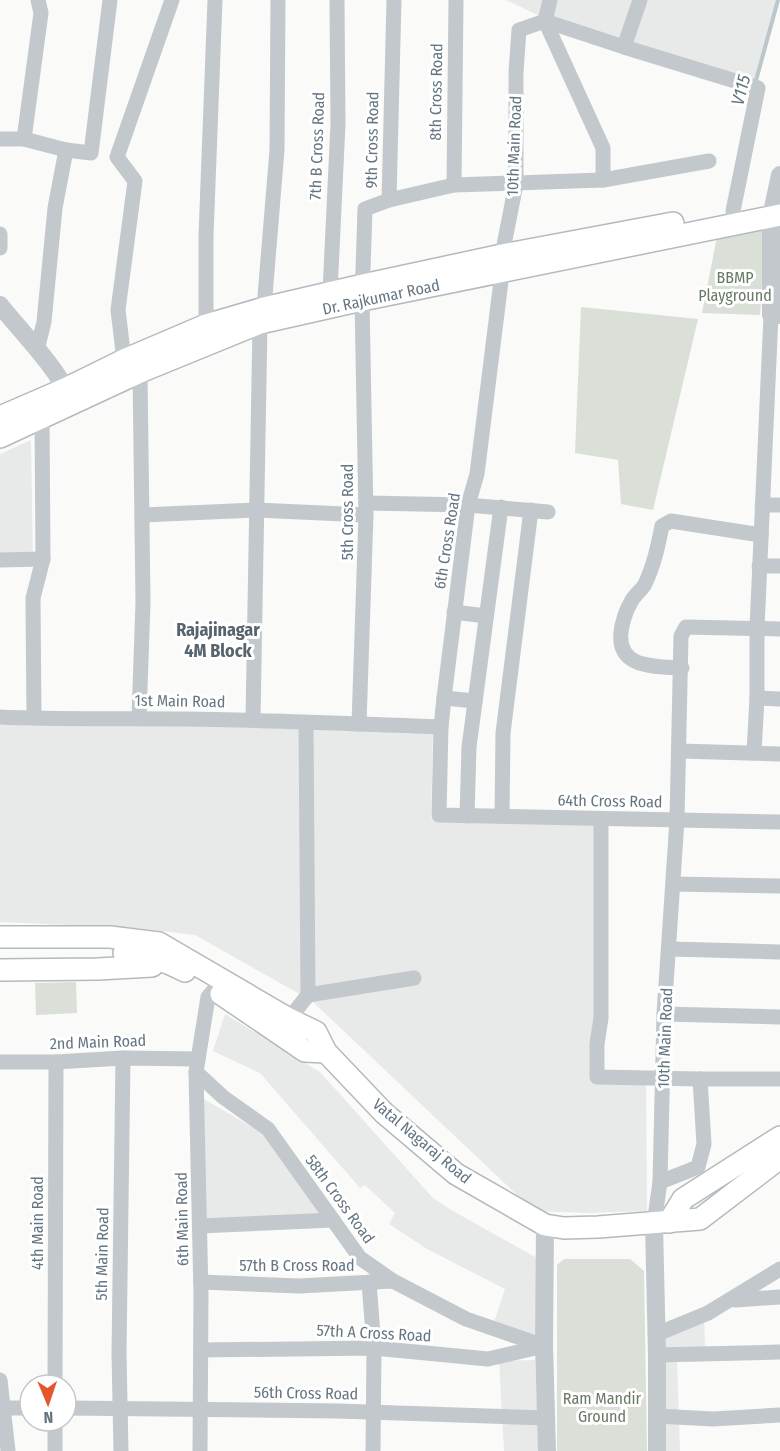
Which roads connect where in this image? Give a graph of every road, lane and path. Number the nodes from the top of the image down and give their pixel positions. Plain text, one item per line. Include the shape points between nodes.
1 (38, 0) edge
2 (110, 0) edge
3 (172, 0) edge
4 (215, 0) edge
5 (278, 0) edge
6 (337, 0) edge
7 (394, 0) edge
8 (456, 0) edge
9 (550, 0) edge
10 (640, 0) edge
11 (545, 21) junction
12 (624, 47) junction
13 (0, 139) edge
14 (24, 139) junction
15 (66, 150) junction
16 (709, 161) dead end
17 (780, 175) edge
18 (603, 180) junction
19 (516, 184) junction
20 (453, 185) junction
21 (389, 200) junction
22 (776, 209) edge
23 (733, 212) junction
24 (0, 234) edge
25 (0, 248) edge
26 (776, 263) edge
27 (502, 264) junction
28 (330, 292) junction
29 (362, 292) junction
30 (0, 305) edge
31 (775, 315) edge
32 (262, 316) junction
33 (206, 325) junction
34 (37, 350) junction
35 (132, 366) junction
36 (774, 373) edge
37 (69, 396) junction
38 (0, 417) edge
39 (42, 418) junction
40 (0, 437) edge
41 (772, 443) edge
42 (468, 505) junction
43 (762, 505) junction
44 (780, 505) edge
45 (501, 507) junction
46 (366, 509) junction
47 (256, 510) junction
48 (531, 510) junction
49 (548, 512) dead end
50 (142, 515) junction
51 (761, 535) junction
52 (43, 559) junction
53 (0, 560) edge
54 (759, 566) junction
55 (780, 566) edge
56 (454, 612) junction
57 (486, 616) junction
58 (757, 628) junction
59 (780, 629) edge
60 (682, 668) junction
61 (444, 698) junction
62 (757, 698) junction
63 (780, 699) edge
64 (475, 701) junction
65 (0, 717) edge
66 (34, 718) junction
67 (139, 718) junction
68 (253, 720) junction
69 (306, 723) junction
70 (359, 724) junction
71 (441, 728) junction
72 (680, 751) junction
73 (754, 753) junction
74 (780, 754) edge
75 (440, 815) joint
76 (467, 816) junction
77 (502, 816) junction
78 (601, 819) junction
79 (677, 820) junction
80 (780, 822) edge
81 (674, 884) junction
82 (780, 886) edge
83 (0, 937) edge
84 (669, 949) junction
85 (0, 951) edge
86 (780, 952) edge
87 (174, 965) junction
88 (0, 970) edge
89 (414, 978) dead end
90 (215, 989) junction
91 (308, 994) junction
92 (664, 1014) junction
93 (780, 1017) edge
94 (289, 1019) junction
95 (326, 1052) junction
96 (123, 1058) junction
97 (0, 1062) edge
98 (56, 1062) junction
99 (197, 1066) junction
100 (663, 1079) junction
101 (700, 1079) junction
102 (780, 1079) edge
103 (780, 1137) edge
104 (780, 1158) edge
105 (660, 1182) junction
106 (333, 1220) junction
107 (662, 1223) junction
108 (545, 1225) junction
109 (200, 1226) junction
110 (780, 1269) edge
111 (393, 1281) junction
112 (201, 1282) junction
113 (369, 1282) junction
114 (780, 1297) edge
115 (733, 1300) junction
116 (657, 1334) junction
117 (544, 1346) junction
118 (374, 1348) junction
119 (202, 1350) junction
120 (780, 1352) edge
121 (657, 1355) junction
122 (55, 1373) edge
123 (0, 1380) edge
124 (2, 1408) edge
125 (18, 1408) edge
126 (78, 1408) edge
127 (120, 1408) junction
128 (202, 1410) junction
129 (374, 1412) junction
130 (780, 1414) edge
131 (657, 1416) junction
132 (546, 1418) junction
133 (55, 1433) edge
134 (8, 1451) edge
135 (55, 1451) edge
136 (121, 1451) edge
137 (200, 1451) edge
138 (373, 1451) edge
139 (547, 1451) edge
140 (657, 1451) edge

1 - 14 street via 41,13
2 - 15 street via 91,153
3 - 35 street via 117,157 135,181 118,310
4 - 33 street
5 - 32 street via 277,150
6 - 28 street, 7th B Cross Road via 338,124
7 - 21 street, 9th Cross Road
8 - 20 street, 8th Cross Road
9 - 11 street
10 - 12 street
11 - 12 street
11 - 18 street via 603,148
11 - 19 street, 10th Main Road via 519,30
12 - 23 street via 753,87
13 - 14 street
14 - 15 street
15 - 34 street
16 - 18 street
17 - 22 street
18 - 19 street
19 - 20 street
19 - 27 street, 10th Main Road
20 - 21 street
21 - 29 street, 9th Cross Road via 365,209
22 - 23 main road, Dr. Rajkumar Road
22 - 26 street
22 - 27 main road, Dr. Rajkumar Road
23 - 27 main road, Dr. Rajkumar Road
24 - 25 street
26 - 31 street
27 - 29 main road, Dr. Rajkumar Road
27 - 42 street, 6th Cross Road via 477,474
28 - 29 main road, Dr. Rajkumar Road
28 - 32 main road, Dr. Rajkumar Road
29 - 32 main road, Dr. Rajkumar Road
29 - 46 street, 5th Cross Road
30 - 34 street
31 - 36 street
32 - 33 main road, Dr. Rajkumar Road
32 - 35 main road, Dr. Rajkumar Road
32 - 47 street
33 - 35 main road, Dr. Rajkumar Road
34 - 37 street
35 - 37 main road, Dr. Rajkumar Road
35 - 50 street
36 - 41 street
37 - 38 main road, Dr. Rajkumar Road
37 - 39 main road, Dr. Rajkumar Road
39 - 40 main road, Dr. Rajkumar Road
39 - 52 street
41 - 43 street
42 - 45 street
42 - 46 street
42 - 56 street, 6th Cross Road
43 - 44 street
43 - 51 street
45 - 48 street
45 - 57 street
46 - 47 street
46 - 70 street, 5th Cross Road
47 - 50 street
47 - 68 street
48 - 49 street
48 - 77 street via 503,733
50 - 67 street
51 - 54 street
51 - 60 street via 670,521 662,526 654,562 644,586 631,601 620,644 624,655 632,660 648,666
52 - 53 street
52 - 66 street via 33,598
54 - 55 street
54 - 58 street
56 - 57 street
56 - 61 street, 6th Cross Road
57 - 64 street
58 - 59 street
58 - 60 street, 10th Main Road via 686,627 681,636
58 - 62 street
60 - 72 street, 10th Main Road
61 - 64 street
61 - 71 street, 6th Cross Road
62 - 63 street
62 - 73 street
64 - 76 street
65 - 66 street, 1st Main Road
66 - 67 street, 1st Main Road
67 - 68 street, 1st Main Road
68 - 69 street, 1st Main Road
69 - 70 street, 1st Main Road
69 - 91 street
70 - 71 street, 1st Main Road
71 - 75 street, 6th Cross Road
72 - 73 street
72 - 79 street, 10th Main Road
73 - 74 street
75 - 76 street, 64th Cross Road
76 - 77 street, 64th Cross Road
77 - 78 street, 64th Cross Road
78 - 79 street, 64th Cross Road
78 - 100 street via 601,1018 597,1077
79 - 80 street, 64th Cross Road
79 - 81 street, 10th Main Road
81 - 82 street
81 - 84 street, 10th Main Road
83 - 94 main road, Vatal Nagaraj Road via 110,937 159,943
84 - 86 street
84 - 92 street, 10th Main Road
85 - 87 main road via 125,953 146,955
87 - 88 main road
87 - 90 main road
89 - 91 street
90 - 95 main road via 305,1051
90 - 99 street, 6th Main Road via 208,997
91 - 94 street
92 - 93 street
92 - 100 street, 10th Main Road
94 - 95 main road, Vatal Nagaraj Road via 316,1032
95 - 108 main road, Vatal Nagaraj Road via 384,1113 456,1174
96 - 98 street, 2nd Main Road
96 - 99 street, 2nd Main Road
96 - 127 street, 5th Main Road
97 - 98 street, 2nd Main Road
98 - 122 street, 4th Main Road
99 - 106 street, 58th Cross Road via 223,1097 268,1129
99 - 109 street, 6th Main Road
100 - 101 street
100 - 105 street, 10th Main Road
101 - 102 street
101 - 105 street via 704,1144 698,1167
103 - 107 main road via 683,1199
104 - 107 main road, Vatal Nagaraj Road via 700,1219
105 - 107 street, 10th Main Road
106 - 109 street
106 - 111 street, 58th Cross Road via 360,1258
107 - 108 main road, Vatal Nagaraj Road via 564,1228
107 - 116 street, 10th Main Road
108 - 117 street
109 - 112 street, 6th Main Road
110 - 115 street
111 - 113 street, 57th B Cross Road
111 - 117 street, 58th Cross Road via 466,1319
112 - 113 street, 57th B Cross Road via 299,1286
112 - 119 street, 6th Main Road
113 - 118 street
114 - 115 street
115 - 116 street
116 - 121 street, 10th Main Road
117 - 118 street, 57th A Cross Road via 488,1359
117 - 132 street
118 - 119 street, 57th A Cross Road
118 - 129 street
119 - 128 street, 6th Main Road
120 - 121 street
121 - 131 street, 10th Main Road
123 - 124 street
124 - 125 street
124 - 134 street
126 - 127 street, 56th Cross Road
127 - 128 street, 56th Cross Road
127 - 136 street, 5th Main Road
128 - 129 street, 56th Cross Road
128 - 137 street, 6th Main Road
129 - 132 street, 56th Cross Road
129 - 138 street
130 - 131 street via 713,1419
131 - 140 street, 10th Main Road
132 - 139 street
133 - 135 street

